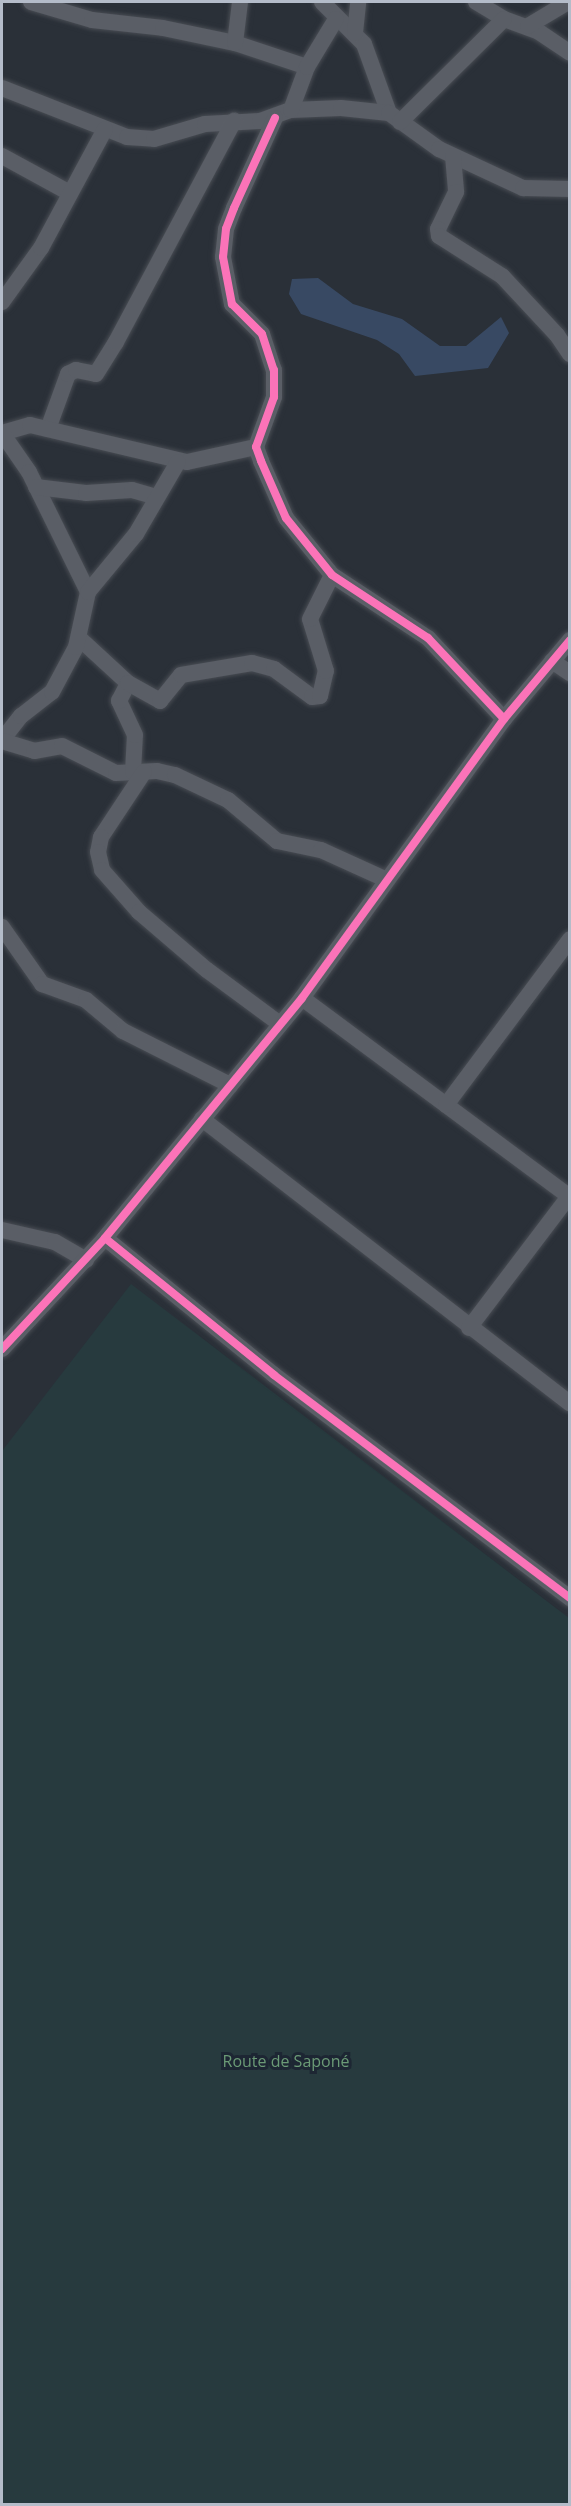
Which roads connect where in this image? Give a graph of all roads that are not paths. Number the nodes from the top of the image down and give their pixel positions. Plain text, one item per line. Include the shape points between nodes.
1 (31, 2) edge
2 (240, 2) edge
3 (322, 2) edge
4 (358, 2) edge
5 (476, 2) edge
6 (568, 2) edge
7 (504, 19) junction
8 (336, 20) junction
9 (528, 26) junction
10 (355, 33) junction
11 (235, 43) junction
12 (570, 53) edge
13 (307, 68) junction
14 (2, 88) edge
15 (291, 110) junction
16 (275, 118) junction
17 (394, 118) junction
18 (234, 121) junction
19 (105, 129) junction
20 (2, 156) edge
21 (453, 156) junction
22 (570, 189) edge
23 (70, 193) junction
24 (2, 302) edge
25 (570, 354) edge
26 (48, 429) junction
27 (2, 433) edge
28 (256, 447) junction
29 (178, 462) junction
30 (36, 487) junction
31 (157, 497) junction
32 (332, 575) junction
33 (87, 592) junction
34 (79, 638) junction
35 (570, 640) edge
36 (552, 661) junction
37 (570, 674) edge
38 (128, 683) junction
39 (504, 718) junction
40 (2, 740) edge
41 (139, 772) junction
42 (387, 880) junction
43 (2, 927) edge
44 (570, 939) edge
45 (302, 998) junction
46 (280, 1024) junction
47 (230, 1085) junction
48 (446, 1105) junction
49 (202, 1119) junction
50 (569, 1196) edge
51 (2, 1230) edge
52 (105, 1238) junction
53 (86, 1260) junction
54 (469, 1328) junction
55 (2, 1348) edge
56 (570, 1403) edge
57 (570, 1598) edge

1 - 11 street via 93,20 163,28
2 - 11 street
3 - 8 street
4 - 10 street
5 - 7 street
6 - 9 street
7 - 9 street
7 - 17 street
8 - 10 street
8 - 13 street
9 - 12 street
10 - 17 street via 369,55
11 - 13 street
13 - 15 street
14 - 19 street
15 - 16 street
15 - 17 street via 341,108
16 - 18 street
16 - 28 street via 226,229 223,257 232,304 262,334 274,370 274,397
17 - 21 street
18 - 19 street via 205,124 154,139
18 - 26 street via 116,342 96,374 76,370 68,374
19 - 23 street
20 - 23 street
21 - 22 street via 523,188
21 - 25 street via 456,192 438,229 439,236 502,276
23 - 24 street via 41,248
26 - 27 street via 22,424
26 - 29 street
27 - 30 street
28 - 29 street
28 - 32 street via 286,518
29 - 31 street
30 - 31 street via 86,493 132,490
30 - 33 street
31 - 33 street via 136,534
32 - 38 street via 310,619 326,671 319,697 306,694 274,669 252,663 181,675 160,701
32 - 39 street via 428,638
33 - 34 street
34 - 38 street
34 - 40 street via 52,692 21,716
35 - 36 street
36 - 37 street
36 - 39 street
38 - 41 street via 119,701 135,735
39 - 42 street
40 - 41 street via 34,751 62,746 110,771
41 - 42 street via 166,772 205,788 228,800 277,842 321,850
41 - 46 street via 101,837 98,852 102,870 139,912 207,970
42 - 45 street
43 - 47 street via 42,984 86,1000 123,1032
44 - 48 street
45 - 46 street
45 - 48 street
46 - 47 street
47 - 49 street
48 - 50 street
49 - 52 street
49 - 54 street
50 - 54 street
51 - 53 street via 55,1242
52 - 53 street
52 - 57 street via 274,1375
53 - 55 street
54 - 56 street

